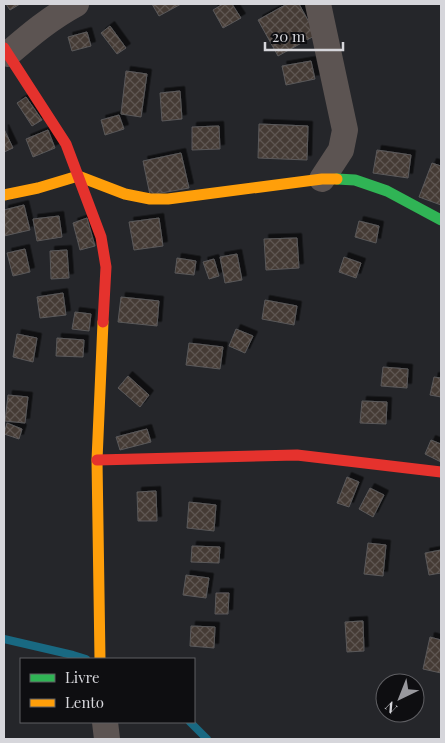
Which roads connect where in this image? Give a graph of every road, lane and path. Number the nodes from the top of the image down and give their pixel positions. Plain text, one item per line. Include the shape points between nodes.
1 (76, 4) edge
2 (318, 4) edge
3 (6, 51) edge
4 (78, 176) junction
5 (322, 179) junction
6 (4, 195) edge
7 (441, 220) edge
8 (97, 460) junction
9 (441, 472) edge
10 (100, 658) edge
11 (105, 723) edge
12 (107, 739) edge

1 - 3 street
2 - 5 street via 345,130 341,150
3 - 4 street via 66,144
4 - 5 street via 126,194 150,199
4 - 6 street
4 - 8 street via 101,237 106,267
5 - 7 street via 355,180 387,191
8 - 9 street via 297,455
8 - 10 street
11 - 12 street

